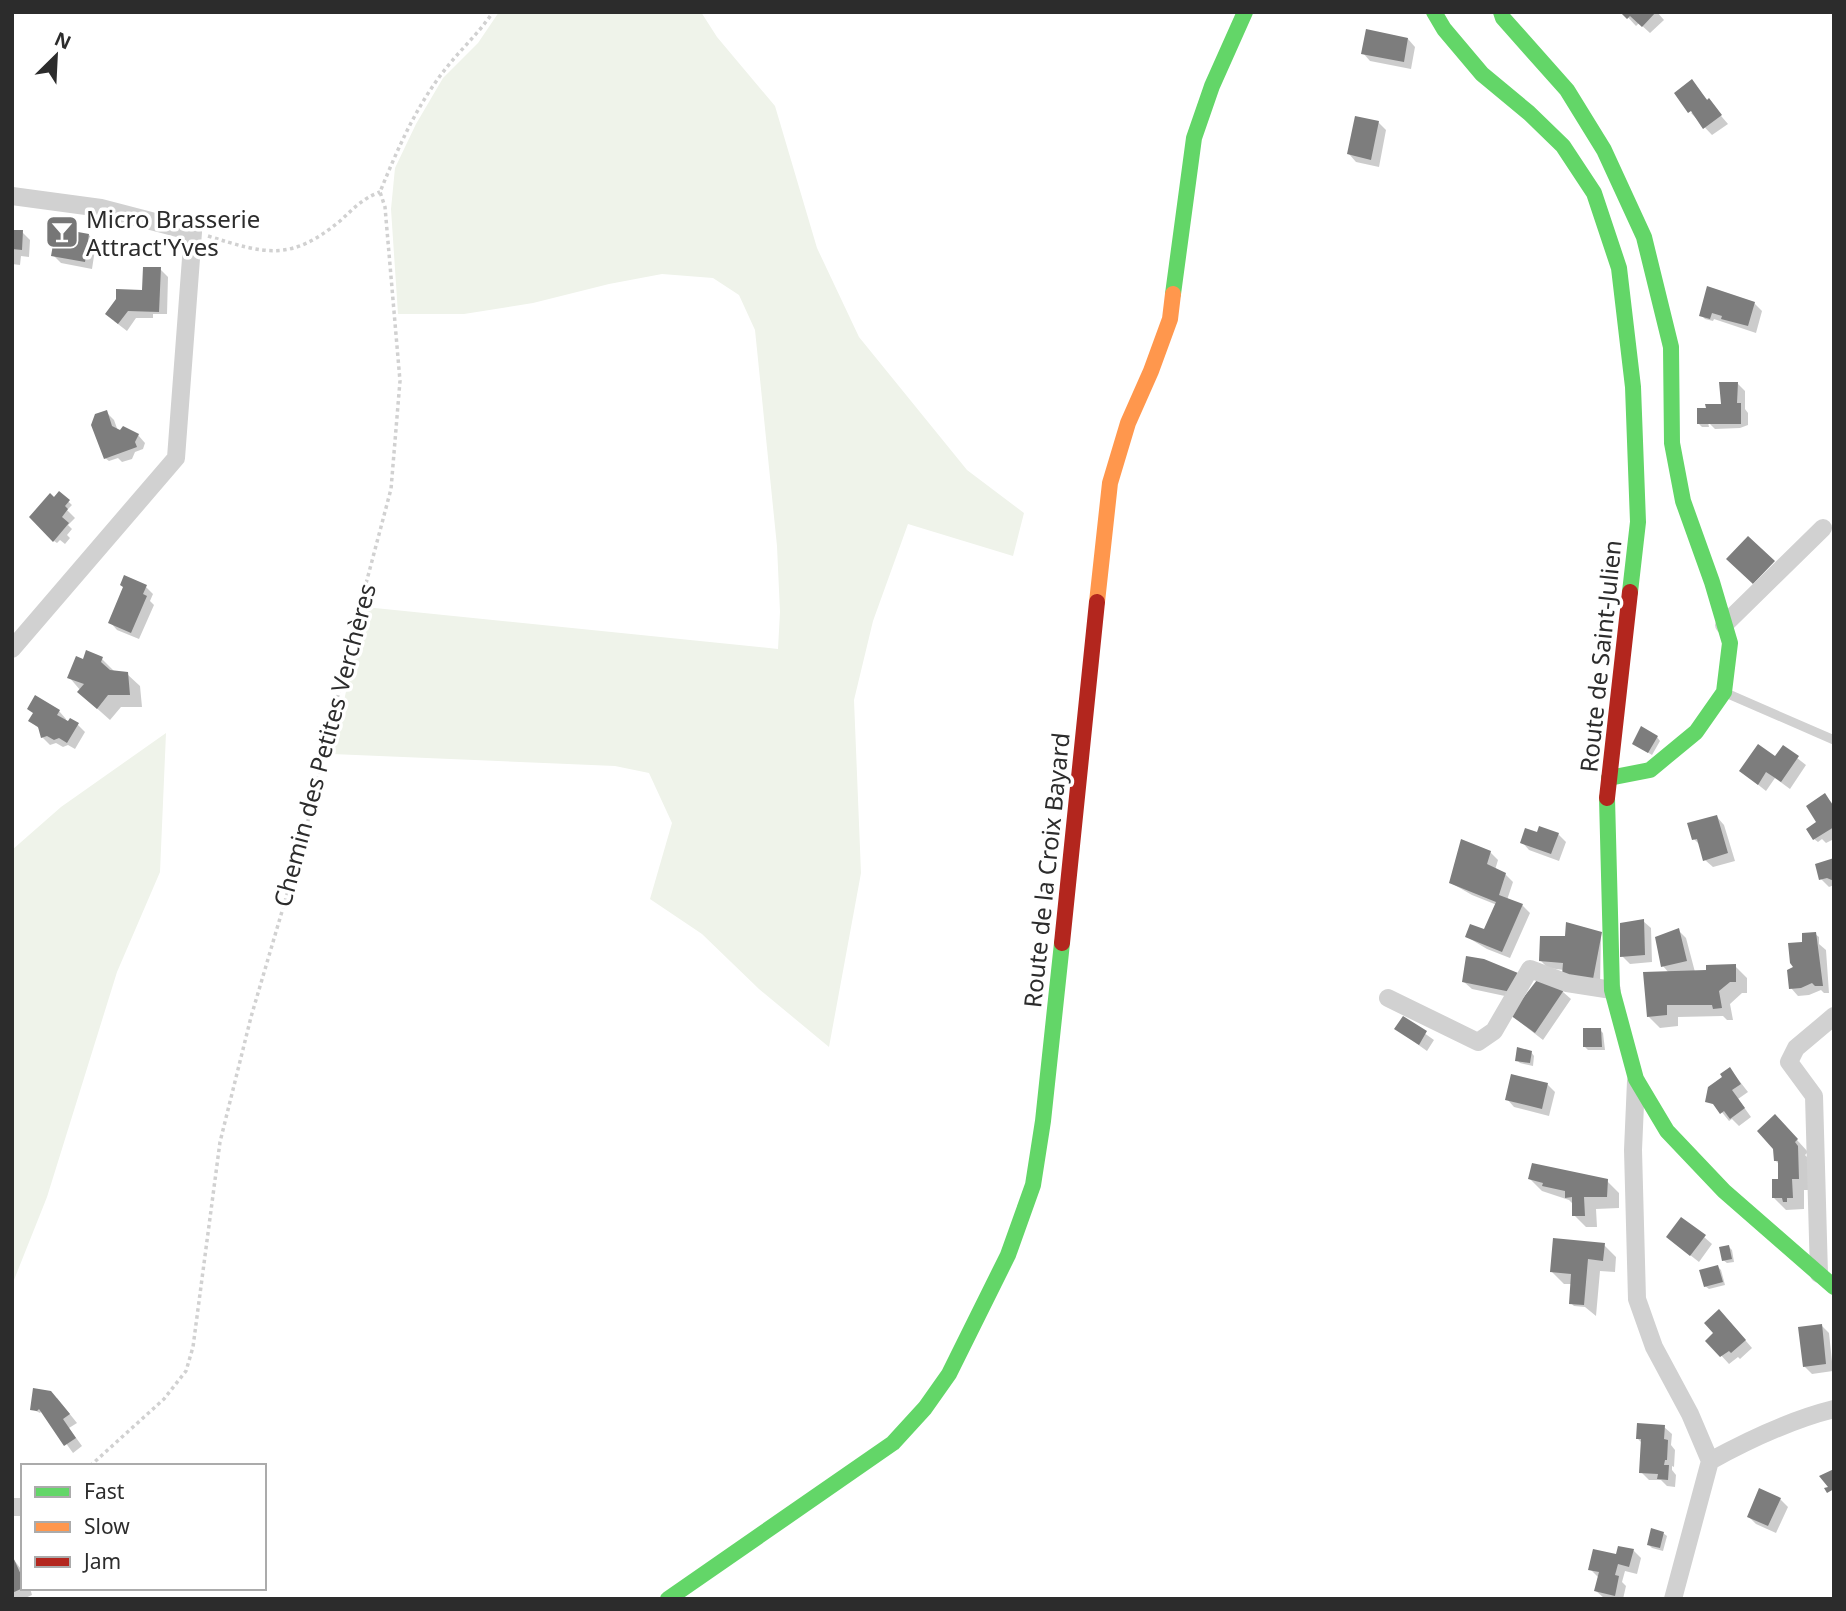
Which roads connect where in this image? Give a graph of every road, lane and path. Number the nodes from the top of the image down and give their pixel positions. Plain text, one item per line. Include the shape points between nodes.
1 (493, 12) edge
2 (1245, 12) edge
3 (1434, 12) edge
4 (1501, 12) edge
5 (380, 192) junction
6 (12, 196) edge
7 (193, 232) junction
8 (1823, 528) dead end
9 (1724, 625) junction
10 (12, 649) edge
11 (1724, 692) junction
12 (1834, 740) edge
13 (1609, 778) junction
14 (1612, 990) junction
15 (1388, 998) dead end
16 (1834, 1016) edge
17 (1636, 1079) junction
18 (1819, 1274) junction
19 (1834, 1287) edge
20 (1834, 1409) edge
21 (1710, 1461) junction
22 (92, 1464) edge
23 (668, 1599) edge
24 (1673, 1599) edge

1 - 5 path via 446,68 403,135
2 - 23 main road, Route de la Croix Bayard via 1194,138 1170,319 1128,422 1110,484 1042,1121 1025,1215 960,1357 916,1420 893,1443
3 - 13 main road, Route de Saint-Julien via 1482,74 1563,146 1594,193 1619,268 1633,387 1638,522
4 - 9 main road via 1567,90 1604,150 1644,237 1671,346 1672,443 1683,501
5 - 7 path via 366,197 312,242 285,251 264,251
5 - 22 path, Chemin des Petites Verchères via 400,382 391,489 305,834 220,1142 186,1371 164,1399
6 - 7 street via 101,208
7 - 10 street via 176,458
8 - 9 street
9 - 11 main road via 1730,643
11 - 12 lane
11 - 13 main road via 1696,732 1650,770
13 - 14 main road, Route de Saint-Julien
14 - 15 street via 1567,984 1530,970 1494,1031 1478,1042
14 - 17 main road, Route de Saint-Julien
16 - 18 street via 1796,1048 1789,1062 1814,1096
17 - 18 main road, Route de Saint-Julien via 1667,1130 1724,1191
17 - 21 street via 1637,1299 1654,1347
18 - 19 main road, Route de Saint-Julien
20 - 21 street via 1751,1439
21 - 24 street

